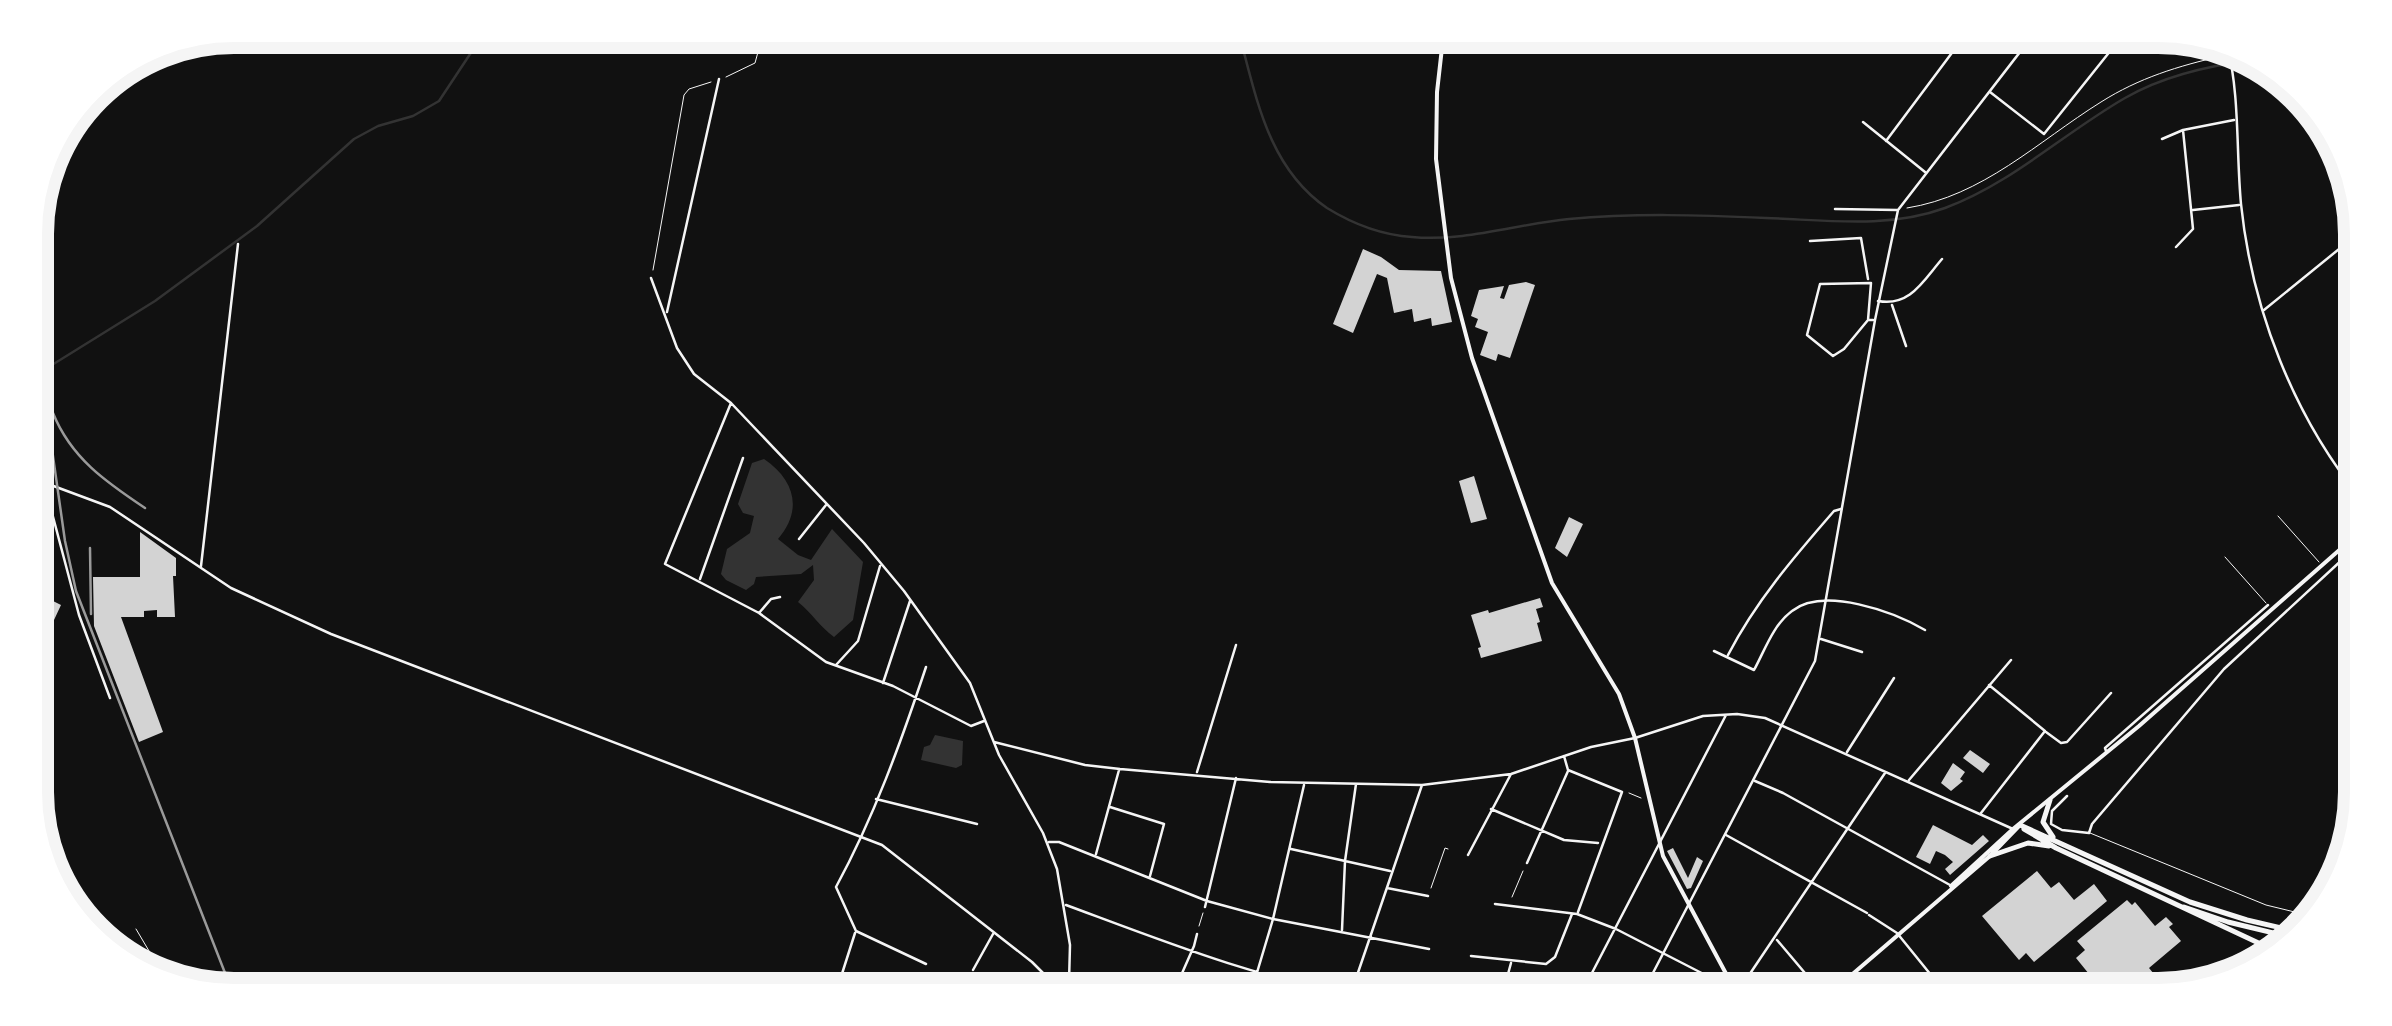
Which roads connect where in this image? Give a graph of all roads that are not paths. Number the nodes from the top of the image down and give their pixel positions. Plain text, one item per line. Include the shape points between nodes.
1 (1442, 48) edge
2 (1955, 48) edge
3 (2023, 48) edge
4 (2112, 48) edge
5 (2231, 63) edge
6 (719, 79) road end
7 (1990, 92) junction
8 (2236, 120) junction
9 (1863, 122) dead end
10 (2182, 130) junction
11 (2162, 139) dead end
12 (1886, 140) junction
13 (1926, 173) junction
14 (2241, 204) junction
15 (1836, 209) dead end
16 (2191, 210) junction
17 (1897, 212) junction
18 (1810, 242) dead end
19 (238, 244) dead end
20 (2344, 245) edge
21 (2176, 247) dead end
22 (1942, 260) dead end
23 (651, 278) road end
24 (1868, 281) junction
25 (1878, 301) junction
26 (1892, 304) junction
27 (2263, 311) junction
28 (666, 314) junction
29 (1868, 320) junction
30 (1875, 320) junction
31 (1906, 346) dead end
32 (731, 403) junction
33 (743, 458) dead end
34 (2344, 475) edge
35 (48, 484) edge
36 (826, 504) junction
37 (1841, 509) junction
38 (48, 511) edge
39 (2278, 516) dead end
40 (799, 539) dead end
41 (2344, 547) edge
42 (2225, 557) dead end
43 (2344, 558) edge
44 (881, 563) junction
45 (2322, 566) junction
46 (201, 568) junction
47 (699, 580) junction
48 (780, 597) dead end
49 (911, 600) junction
50 (1824, 601) junction
51 (2270, 607) junction
52 (759, 613) junction
53 (1925, 630) dead end
54 (1819, 638) junction
55 (1236, 644) dead end
56 (1714, 651) dead end
57 (1862, 652) dead end
58 (1727, 657) junction
59 (2011, 660) dead end
60 (835, 666) junction
61 (926, 667) dead end
62 (1894, 678) dead end
63 (883, 682) junction
64 (1988, 685) junction
65 (2110, 693) dead end
66 (110, 698) dead end
67 (916, 698) junction
68 (1727, 714) junction
69 (986, 721) junction
70 (1781, 726) junction
71 (2045, 731) junction
72 (1635, 738) junction
73 (994, 742) junction
74 (1846, 754) junction
75 (1564, 756) junction
76 (1120, 768) junction
77 (1568, 770) junction
78 (1886, 772) junction
79 (1196, 773) junction
80 (1511, 774) junction
81 (1236, 778) junction
82 (1752, 780) junction
83 (1908, 782) junction
84 (1304, 784) junction
85 (1356, 784) junction
86 (1422, 785) junction
87 (2068, 796) dead end
88 (876, 799) junction
89 (2050, 800) junction
90 (1110, 807) junction
91 (1491, 809) junction
92 (1980, 814) junction
93 (977, 824) dead end
94 (2014, 827) junction
95 (1848, 830) junction
96 (1541, 832) junction
97 (2089, 832) junction
98 (1724, 834) junction
99 (862, 837) junction
100 (2055, 840) junction
101 (1048, 842) junction
102 (1601, 843) junction
103 (1660, 846) junction
104 (2056, 848) junction
105 (1289, 849) junction
106 (1468, 855) dead end
107 (1990, 856) junction
108 (1095, 857) junction
109 (1345, 862) junction
110 (1527, 863) road end
111 (1392, 872) junction
112 (1149, 878) junction
113 (1812, 883) junction
114 (1951, 886) junction
115 (1387, 888) junction
116 (1428, 896) road end
117 (1206, 901) junction
118 (1690, 901) junction
119 (2172, 903) junction
120 (1065, 904) junction
121 (1495, 904) dead end
122 (1205, 907) road end
123 (1575, 913) junction
124 (2300, 913) edge
125 (1273, 919) junction
126 (136, 929) dead end
127 (1616, 929) junction
128 (856, 931) junction
129 (2282, 931) edge
130 (1342, 932) junction
131 (2281, 932) edge
132 (994, 933) junction
133 (1197, 934) road end
134 (1897, 934) junction
135 (1371, 938) junction
136 (1774, 938) junction
137 (2264, 946) edge
138 (1429, 949) dead end
139 (1192, 952) junction
140 (1663, 953) junction
141 (1471, 956) dead end
142 (155, 961) edge
143 (1512, 961) junction
144 (926, 964) dead end
145 (973, 970) dead end
146 (1258, 972) junction
147 (841, 978) edge
148 (1047, 978) edge
149 (1069, 978) edge
150 (1180, 978) edge
151 (1256, 978) edge
152 (1282, 978) edge
153 (1356, 978) edge
154 (1507, 978) edge
155 (1590, 978) edge
156 (1650, 978) edge
157 (1711, 978) edge
158 (1728, 978) edge
159 (1748, 978) edge
160 (1810, 978) edge
161 (1843, 978) edge
162 (1933, 978) edge

1 - 72 main road via 1436,122 1443,231 1468,345 1549,576 1614,682
2 - 12 street
3 - 7 street
4 - 7 street via 2044,134
5 - 8 street
6 - 28 street
7 - 13 street
8 - 10 street
8 - 14 street
9 - 12 street
10 - 11 street
10 - 16 street
12 - 13 street
13 - 17 street
14 - 16 street
14 - 27 street
15 - 17 street
16 - 21 street via 2194,229
17 - 25 street
18 - 24 street via 1862,238
19 - 46 street
20 - 27 street
22 - 26 street via 1908,298
23 - 28 street
24 - 29 street
24 - 29 street via 1820,284 1808,335 1833,356
25 - 26 street
25 - 30 street
26 - 31 street
27 - 34 street via 2309,423
28 - 32 street via 683,361
29 - 30 street
30 - 37 street
32 - 36 street
32 - 47 street via 665,564
33 - 47 street
35 - 46 street via 124,514
36 - 40 street
36 - 44 street
37 - 50 street
37 - 58 street via 1786,565
38 - 66 street
39 - 45 lane
41 - 45 main road
42 - 51 lane
43 - 97 street via 2224,669
44 - 49 street
44 - 60 street via 858,641
45 - 51 main road
46 - 99 street via 254,599 400,662
47 - 52 street
48 - 52 street
49 - 63 street
49 - 69 street via 970,683
50 - 53 street via 1894,612
50 - 54 street
50 - 58 street via 1805,603 1781,621 1754,670
51 - 89 main road
52 - 60 street
54 - 57 street
54 - 70 street
55 - 79 street
56 - 58 street
59 - 64 street
60 - 63 street
61 - 67 street
62 - 74 street
63 - 67 street
64 - 71 street
64 - 83 street
65 - 71 street via 2067,742
67 - 69 street via 971,726
67 - 88 street
68 - 70 street
68 - 72 street
68 - 103 street
69 - 73 street
70 - 74 street
70 - 82 street
71 - 92 street
72 - 75 street
72 - 103 main road
73 - 76 street
73 - 101 street
74 - 78 street
75 - 77 street
75 - 80 street
76 - 79 street
76 - 90 street
77 - 96 street
77 - 102 street via 1622,792
78 - 83 street
78 - 95 street
79 - 81 street
80 - 86 street
80 - 91 street
81 - 84 street
81 - 117 street
82 - 95 street
82 - 98 street
83 - 92 street
84 - 85 street
84 - 105 street
85 - 86 street
85 - 109 street
86 - 111 street
87 - 97 street via 2052,811 2051,824
88 - 93 street
88 - 99 street
89 - 94 main road
89 - 100 highway via 2043,822
90 - 108 street
90 - 112 street via 1164,824
91 - 96 street
91 - 106 street
92 - 94 street
94 - 100 highway
94 - 104 highway
94 - 107 main road
94 - 114 main road
95 - 113 street
95 - 114 street
96 - 102 street
96 - 110 street
97 - 124 lane
98 - 113 street
98 - 118 street
99 - 128 street via 836,888
99 - 132 street via 894,852
100 - 129 highway via 2190,902
101 - 108 street
101 - 120 street
102 - 123 street
103 - 118 main road
103 - 127 street
104 - 107 highway via 2028,843
104 - 119 highway
105 - 109 street
105 - 125 street
107 - 114 main road
108 - 112 street
109 - 111 street
109 - 130 street
111 - 115 street
112 - 117 street
113 - 134 street
113 - 136 street
114 - 134 main road
115 - 116 street
115 - 135 street
117 - 122 street
117 - 125 street
118 - 140 street
118 - 158 main road
119 - 131 highway
119 - 137 highway
120 - 139 street
120 - 149 street
121 - 123 street
123 - 127 street
123 - 143 street via 1551,961
125 - 130 street
125 - 146 street
126 - 142 lane
127 - 140 street
127 - 155 street
128 - 144 street
128 - 147 street
130 - 135 street
132 - 145 street
132 - 148 street
133 - 139 street
134 - 161 main road
134 - 162 street
135 - 138 street
135 - 153 street
136 - 159 street
136 - 160 street
139 - 146 street
139 - 150 street
140 - 156 street
140 - 157 street
141 - 143 street
143 - 154 street
146 - 151 street
146 - 152 street

